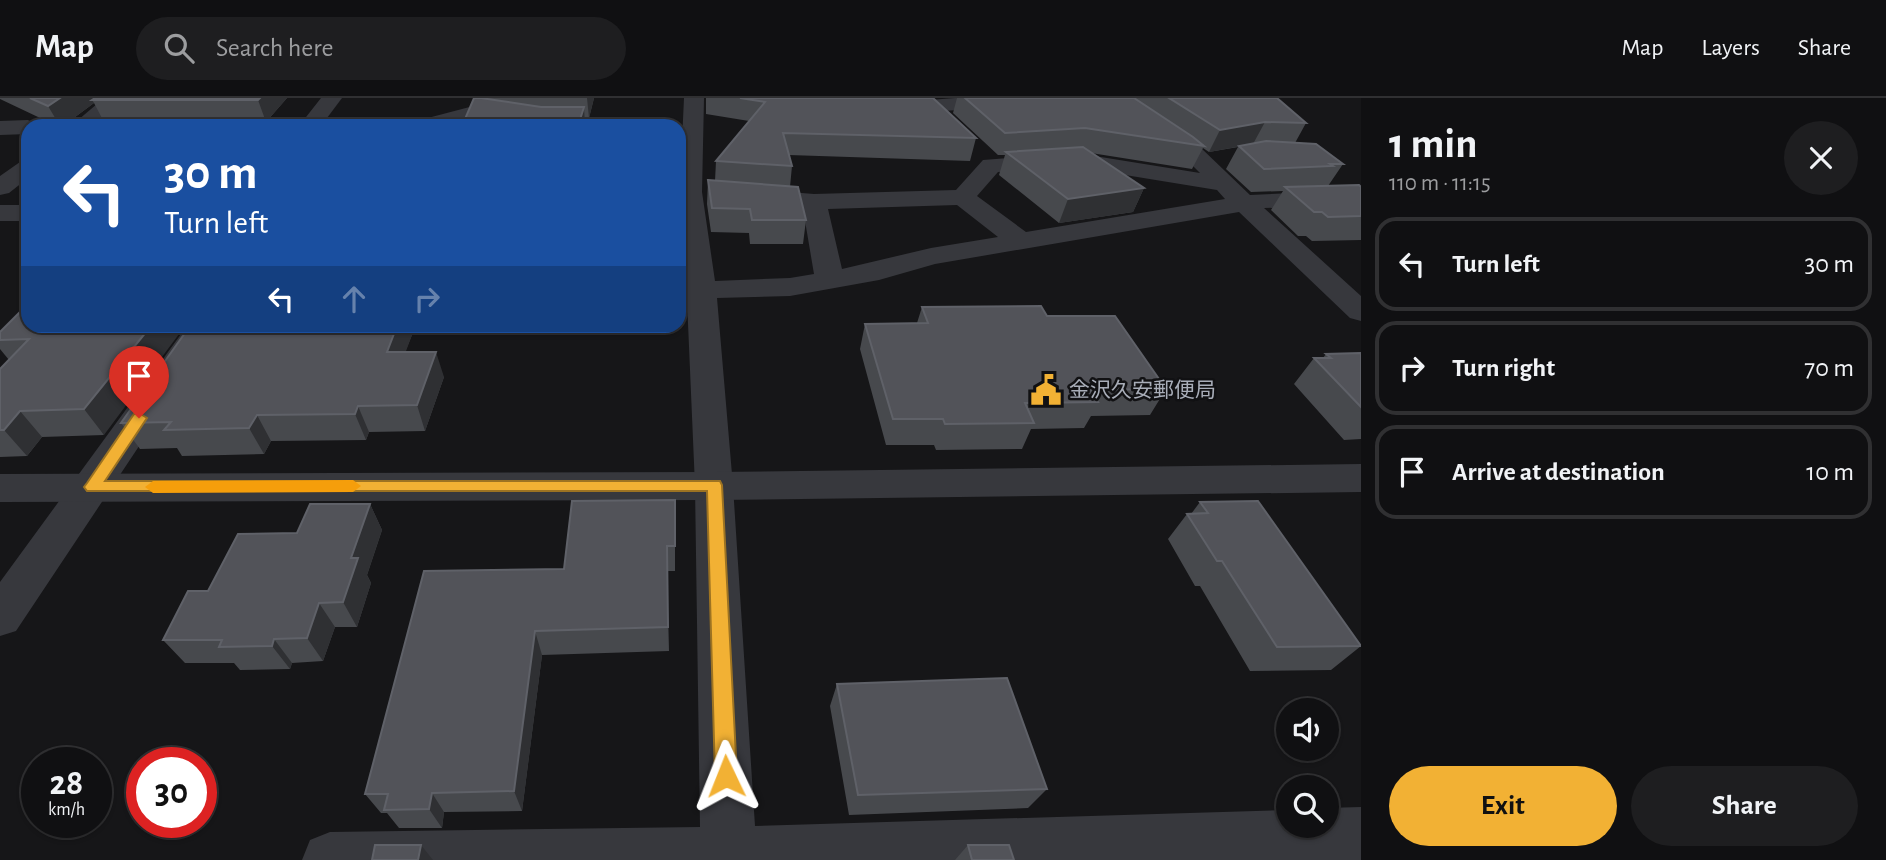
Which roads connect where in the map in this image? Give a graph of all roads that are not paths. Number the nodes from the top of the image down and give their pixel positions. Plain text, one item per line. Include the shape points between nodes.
1 (117, 98) edge
2 (332, 98) edge
3 (694, 98) edge
4 (1038, 98) edge
5 (1109, 98) edge
6 (462, 107) edge
7 (864, 108) edge
8 (932, 108) junction
9 (91, 119) edge
10 (316, 119) edge
11 (437, 119) edge
12 (540, 119) edge
13 (21, 127) edge
14 (952, 127) edge
15 (0, 128) edge
16 (686, 136) edge
17 (686, 144) edge
18 (971, 146) edge
19 (1228, 158) dead end
20 (1204, 163) junction
21 (991, 165) junction
22 (21, 172) edge
23 (0, 188) edge
24 (704, 193) edge
25 (1234, 193) junction
26 (963, 197) junction
27 (1361, 198) edge
28 (814, 202) junction
29 (0, 213) edge
30 (21, 213) edge
31 (1022, 242) junction
32 (830, 280) junction
33 (690, 290) edge
34 (1361, 312) edge
35 (198, 333) edge
36 (1361, 478) edge
37 (714, 485) junction
38 (92, 487) junction
39 (0, 488) edge
40 (0, 617) edge
41 (1361, 835) edge
42 (729, 857) edge
43 (330, 860) edge

1 - 9 street
2 - 10 street
3 - 16 street
4 - 8 street
5 - 20 street
6 - 11 street
6 - 12 street
7 - 8 street
8 - 14 street
13 - 15 street
17 - 24 street
18 - 21 street
19 - 20 street
20 - 25 street
21 - 25 street via 1076,160
21 - 26 street
22 - 23 street
24 - 28 street
24 - 33 street
25 - 27 street via 1263,200
25 - 31 street
25 - 34 street
26 - 28 street
26 - 31 street
28 - 32 street
29 - 30 street
31 - 32 street via 931,256
32 - 33 street via 790,287
33 - 37 street
35 - 38 street
36 - 37 street
37 - 38 street
37 - 42 street
38 - 39 street
38 - 40 street
41 - 42 street
42 - 43 street

